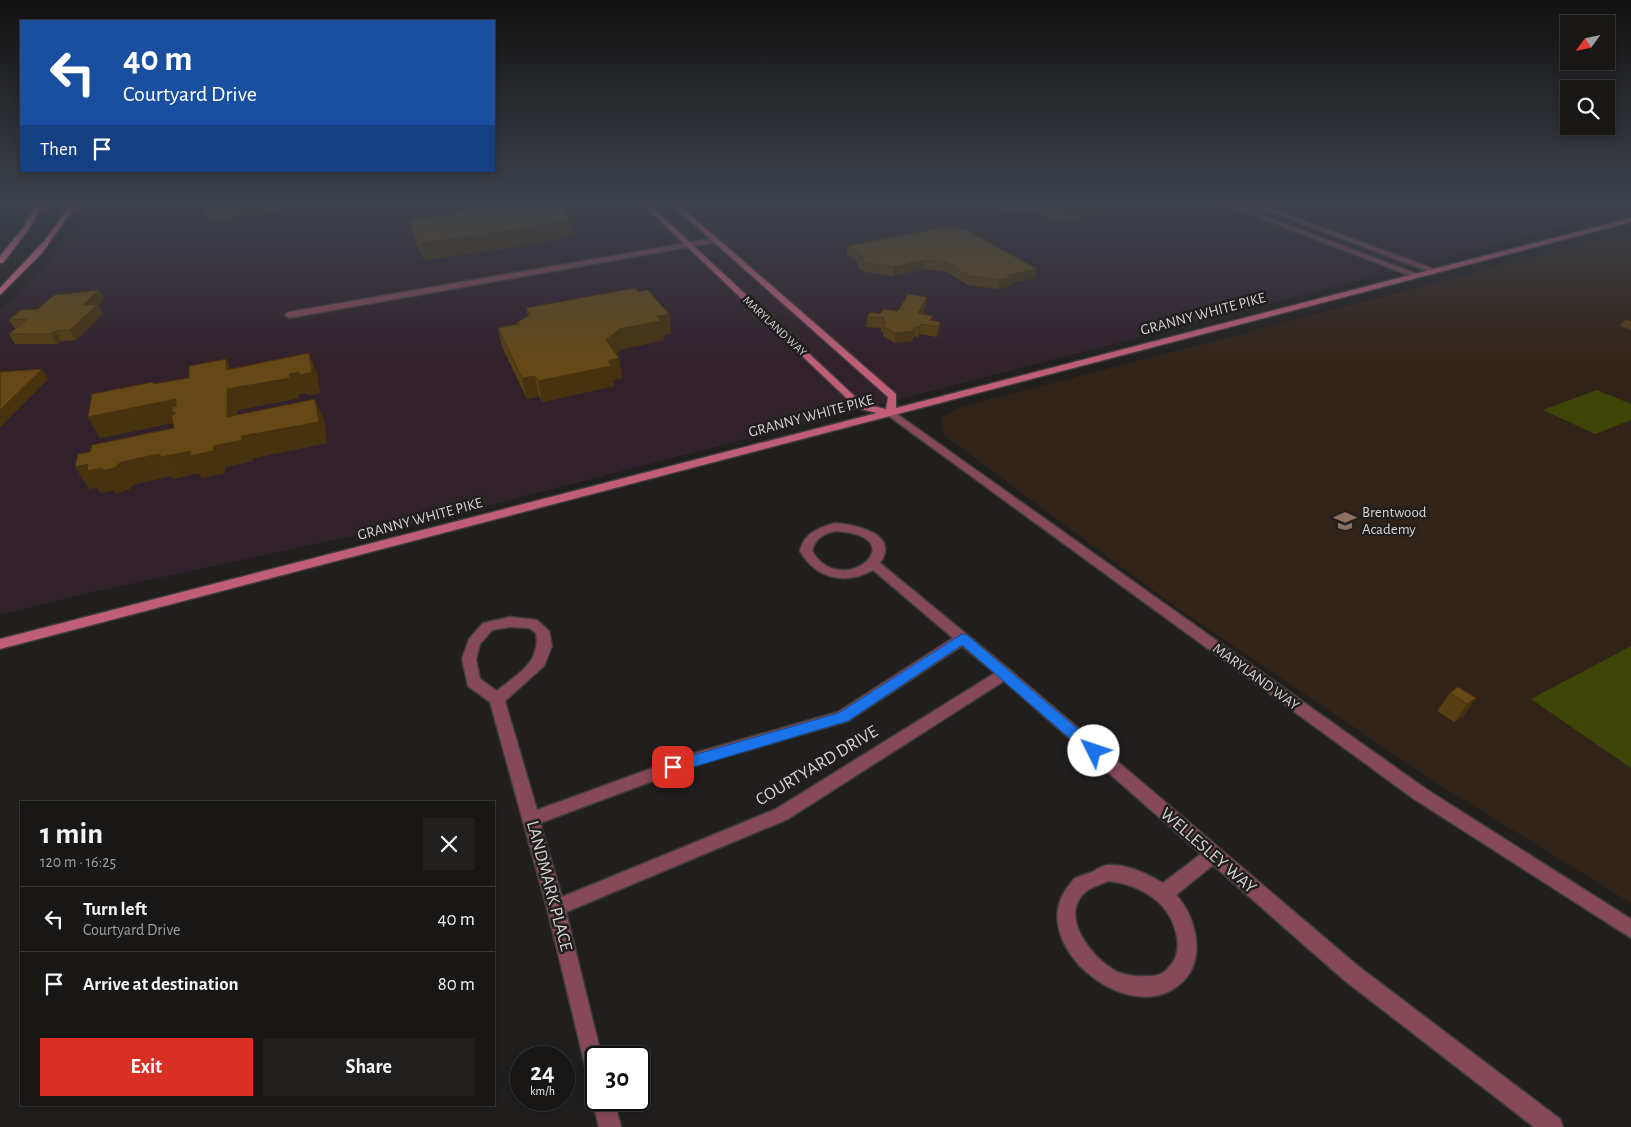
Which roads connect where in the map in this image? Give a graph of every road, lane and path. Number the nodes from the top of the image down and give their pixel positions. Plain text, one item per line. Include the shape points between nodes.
1 (35, 258) edge
2 (623, 258) edge
3 (701, 258) edge
4 (736, 258) edge
5 (1369, 258) edge
6 (1399, 258) edge
7 (1482, 258) edge
8 (1433, 270) junction
9 (1416, 275) junction
10 (0, 293) edge
11 (289, 316) dead end
12 (890, 412) junction
13 (873, 564) junction
14 (962, 639) junction
15 (0, 644) edge
16 (1004, 674) junction
17 (497, 699) junction
18 (531, 819) junction
19 (1212, 855) junction
20 (1163, 894) junction
21 (556, 908) junction
22 (1631, 929) edge
23 (589, 1046) edge
24 (606, 1111) edge
25 (610, 1127) edge
26 (1552, 1127) edge

1 - 10 main road
2 - 11 street
3 - 12 main road, MARYLAND WAY via 860,406
4 - 12 main road, MARYLAND WAY via 893,396
5 - 9 street
6 - 8 street
7 - 8 main road, GRANNY WHITE PIKE
8 - 9 main road, GRANNY WHITE PIKE
9 - 12 main road, GRANNY WHITE PIKE
12 - 15 main road, GRANNY WHITE PIKE
12 - 22 street, MARYLAND WAY via 1420,794
13 - 13 street via 880,555 878,544 857,529 835,527 820,532 811,538 807,546 812,562 832,572 850,573
13 - 14 street, WELLESLEY WAY
14 - 16 street, WELLESLEY WAY
14 - 18 street, COURTYARD DRIVE via 843,717 691,760
16 - 19 street, WELLESLEY WAY
16 - 21 street, COURTYARD DRIVE via 782,814
17 - 17 street via 537,666 545,646 542,631 532,622 488,626 474,642 469,659 473,682
17 - 18 street, LANDMARK PLACE
18 - 21 street, LANDMARK PLACE
19 - 20 street
19 - 26 street, WELLESLEY WAY via 1351,973
20 - 20 street via 1184,922 1188,942 1185,963 1174,977 1159,985 1125,985 1096,970 1076,949 1066,922 1067,903 1071,893 1090,878 1108,873 1128,875
21 - 23 street, LANDMARK PLACE
24 - 25 street

